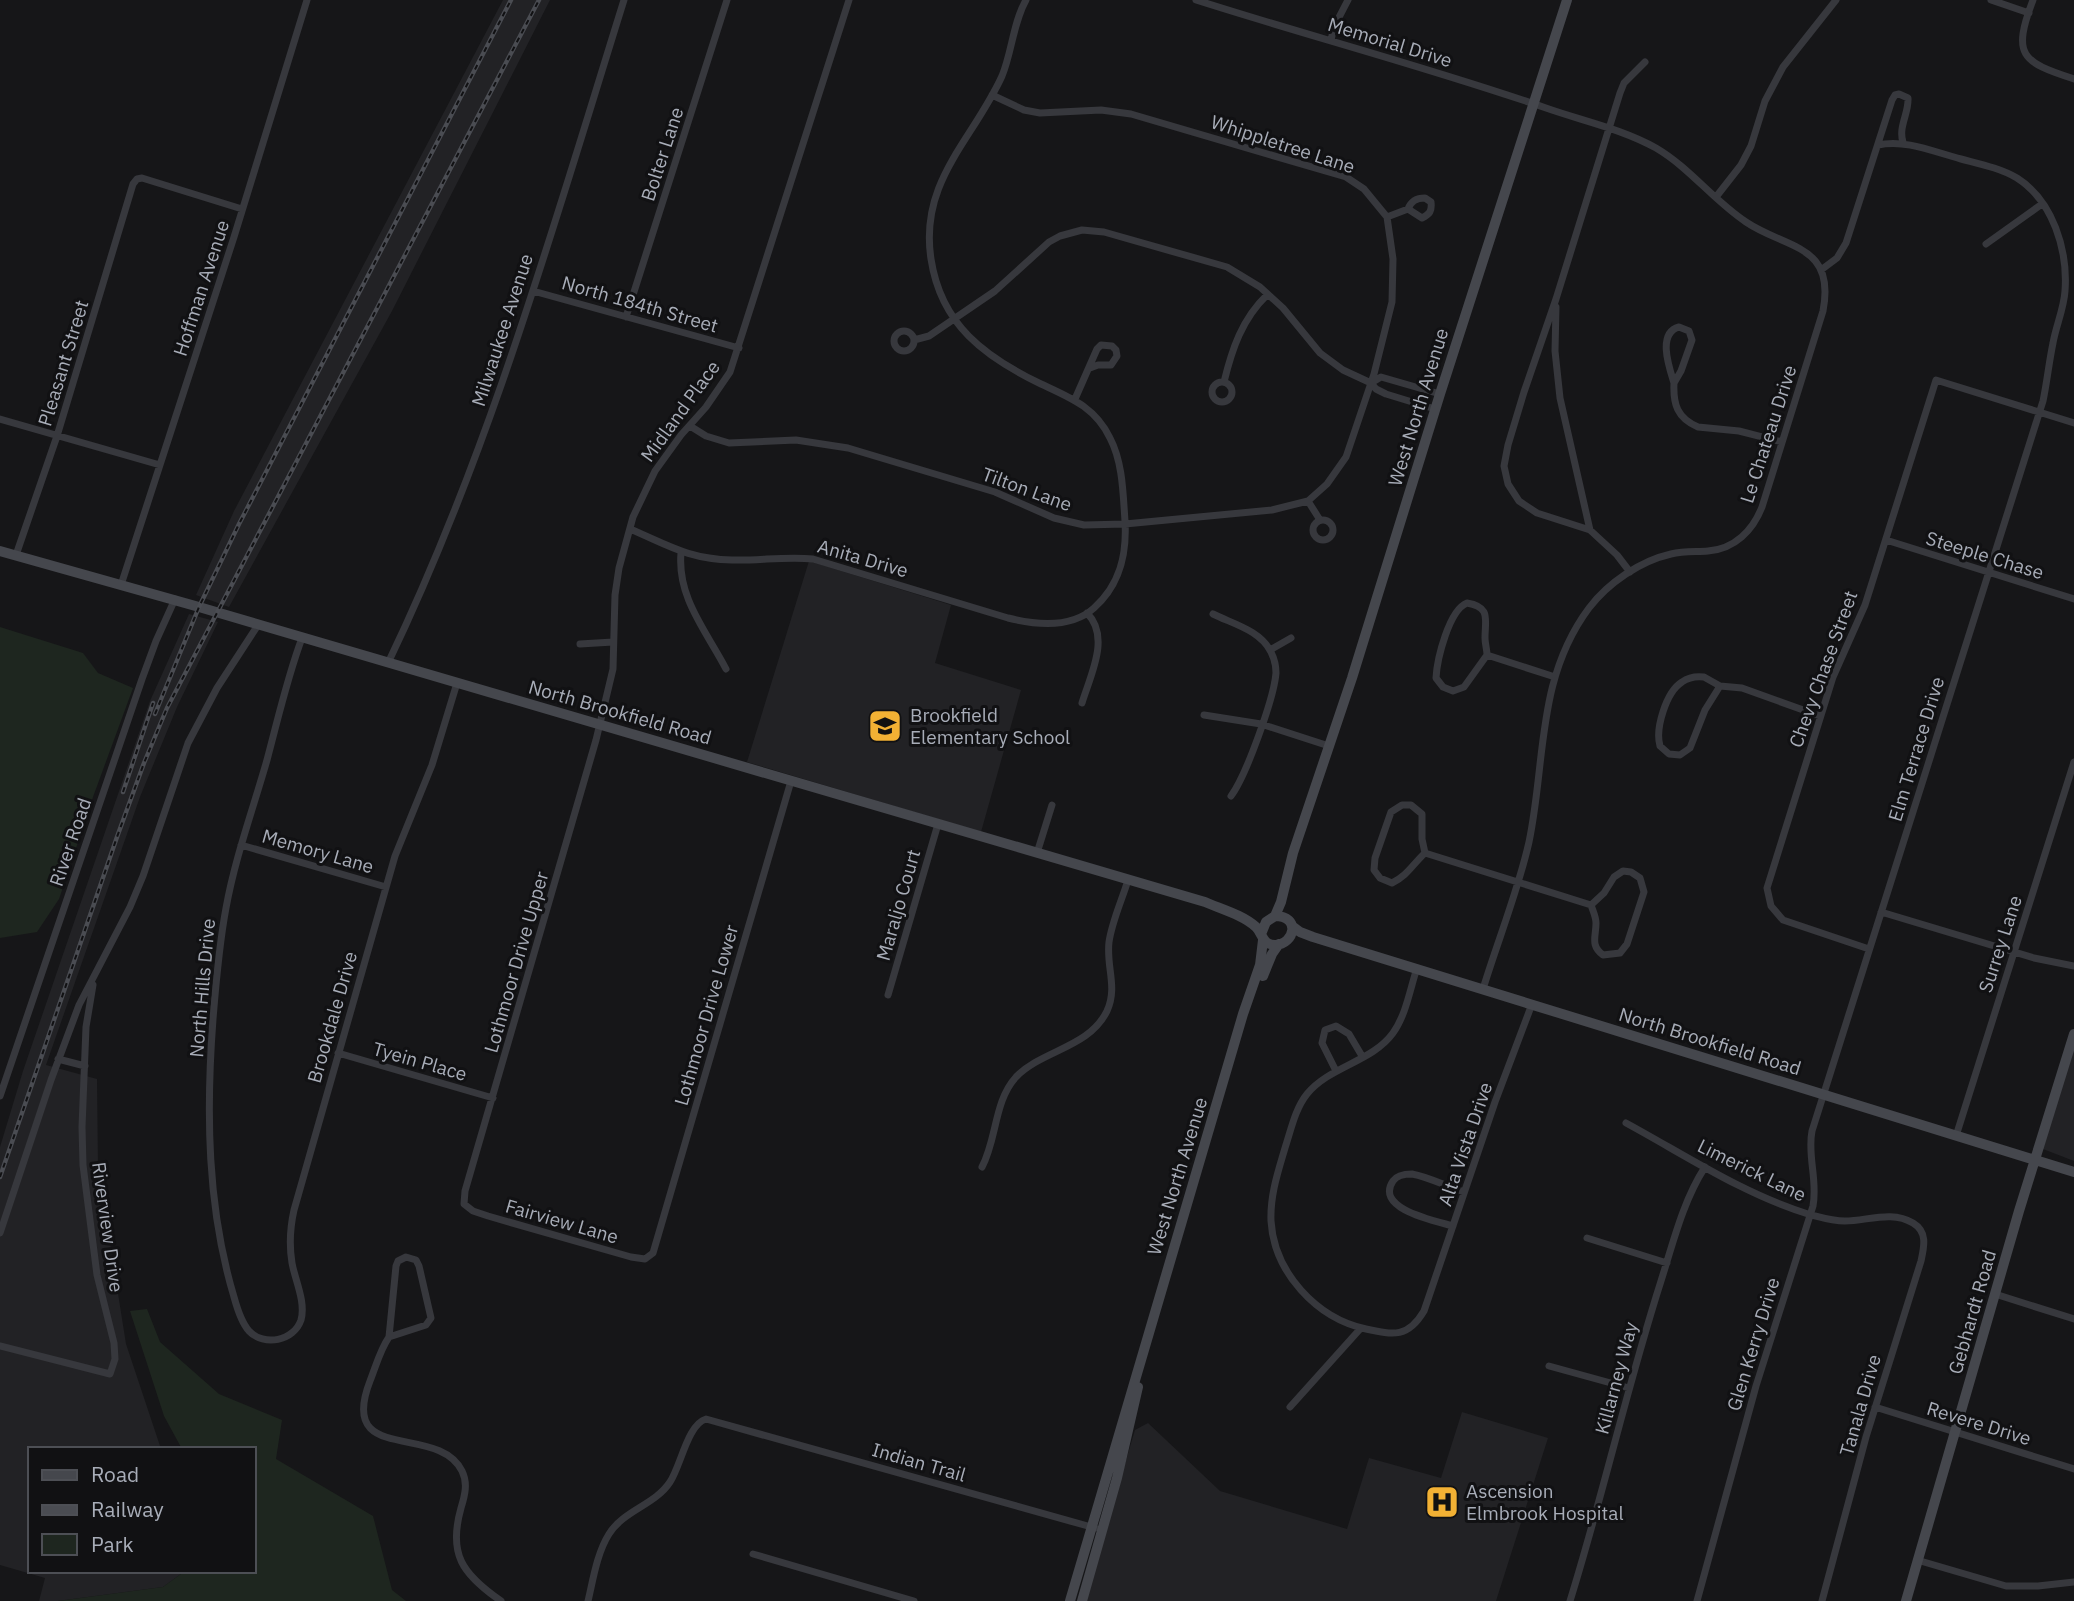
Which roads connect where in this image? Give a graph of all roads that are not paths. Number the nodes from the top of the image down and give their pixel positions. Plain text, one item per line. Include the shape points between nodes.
1 (307, 0) edge
2 (624, 0) edge
3 (727, 0) edge
4 (849, 0) edge
5 (1026, 0) edge
6 (1196, 0) edge
7 (1348, 0) edge
8 (1567, 0) edge
9 (1836, 0) edge
10 (1991, 0) edge
11 (2034, 0) edge
12 (2029, 13) junction
13 (1331, 40) junction
14 (1645, 62) dead end
15 (2074, 79) edge
16 (992, 95) junction
17 (1535, 103) junction
18 (1608, 128) junction
19 (1903, 142) junction
20 (1878, 145) junction
21 (1716, 197) junction
22 (2042, 205) junction
23 (242, 209) junction
24 (1408, 209) dead end
25 (1387, 217) junction
26 (1986, 244) dead end
27 (1821, 270) junction
28 (533, 290) junction
29 (2070, 292) edge
30 (1267, 295) junction
31 (1556, 299) junction
32 (626, 317) junction
33 (955, 319) junction
34 (914, 340) dead end
35 (739, 348) junction
36 (1090, 368) dead end
37 (1224, 382) dead end
38 (1371, 383) junction
39 (1674, 383) junction
40 (1440, 394) junction
41 (1075, 399) junction
42 (1435, 409) junction
43 (2039, 412) junction
44 (0, 418) edge
45 (2074, 423) edge
46 (690, 426) junction
47 (57, 436) junction
48 (1782, 442) junction
49 (160, 464) junction
50 (1308, 500) junction
51 (1320, 520) dead end
52 (1125, 524) junction
53 (630, 529) junction
54 (1590, 530) junction
55 (1886, 540) junction
56 (0, 551) edge
57 (681, 553) junction
58 (16, 555) junction
59 (1630, 572) junction
60 (1989, 573) junction
61 (121, 585) junction
62 (175, 599) junction
63 (2074, 599) edge
64 (1087, 613) junction
65 (1213, 614) dead end
66 (258, 625) junction
67 (302, 638) junction
68 (1292, 638) dead end
69 (613, 642) junction
70 (580, 643) dead end
71 (1270, 650) junction
72 (1487, 655) junction
73 (388, 663) junction
74 (726, 669) dead end
75 (1555, 677) junction
76 (457, 683) junction
77 (1720, 686) junction
78 (1082, 703) dead end
79 (1204, 715) dead end
80 (1820, 716) junction
81 (600, 724) junction
82 (1261, 724) junction
83 (1329, 746) junction
84 (2074, 762) edge
85 (791, 781) junction
86 (1231, 796) dead end
87 (1052, 805) dead end
88 (939, 824) junction
89 (1304, 826) junction
90 (242, 845) junction
91 (1037, 853) junction
92 (1425, 853) junction
93 (1128, 880) junction
94 (1517, 882) junction
95 (386, 887) junction
96 (1591, 905) junction
97 (1228, 912) junction
98 (1881, 912) junction
99 (1273, 917) junction
100 (1292, 924) junction
101 (1262, 937) junction
102 (1282, 943) junction
103 (1335, 943) junction
104 (1869, 949) junction
105 (2014, 953) junction
106 (2074, 966) edge
107 (1417, 968) junction
108 (97, 971) junction
109 (1483, 989) junction
110 (888, 996) dead end
111 (1532, 1004) junction
112 (1238, 1033) junction
113 (2074, 1034) edge
114 (338, 1053) junction
115 (1362, 1056) junction
116 (58, 1059) junction
117 (85, 1066) junction
118 (1336, 1071) junction
119 (1824, 1095) junction
120 (0, 1096) edge
121 (493, 1098) junction
122 (1626, 1123) dead end
123 (1956, 1136) junction
124 (2035, 1160) junction
125 (982, 1167) dead end
126 (1704, 1167) junction
127 (2074, 1172) edge
128 (1464, 1192) junction
129 (468, 1208) joint
130 (1810, 1214) junction
131 (1913, 1223) joint
132 (1453, 1226) junction
133 (0, 1233) edge
134 (1587, 1238) dead end
135 (650, 1256) joint
136 (1667, 1263) junction
137 (1995, 1294) junction
138 (2074, 1319) edge
139 (1361, 1328) junction
140 (389, 1337) junction
141 (262, 1339) joint
142 (0, 1346) edge
143 (1549, 1366) dead end
144 (1629, 1388) junction
145 (1290, 1406) dead end
146 (1875, 1407) junction
147 (1955, 1432) junction
148 (2074, 1469) edge
149 (1096, 1529) junction
150 (753, 1554) dead end
151 (1917, 1560) junction
152 (2074, 1581) edge
153 (501, 1601) edge
154 (588, 1601) edge
155 (914, 1601) edge
156 (1070, 1601) edge
157 (1082, 1601) edge
158 (1570, 1601) edge
159 (1697, 1601) edge
160 (1822, 1601) edge
161 (1906, 1601) edge

1 - 23 street, Hoffman Avenue
2 - 28 street, Milwaukee Avenue
3 - 32 street, Bolter Lane
4 - 35 street, Midland Place
5 - 16 street, Anita Drive
6 - 13 street, Memorial Drive
7 - 13 street
8 - 17 street, West North Avenue
9 - 21 street via 1779,73 1751,146
10 - 12 street
11 - 12 street
12 - 15 street via 2022,36 2026,56 2042,69
13 - 17 street, Memorial Drive
14 - 18 street via 1624,83
16 - 25 street, Whippletree Lane via 1040,113 1101,110 1131,114 1336,174 1358,184
16 - 33 street, Anita Drive via 945,171 929,224 934,277
17 - 18 street
17 - 40 street, West North Avenue
18 - 21 street via 1656,149
18 - 31 street
19 - 20 street
19 - 20 street via 1909,103 1899,94 1892,100
19 - 22 street, Elm Terrace Drive via 2005,173 2021,181
20 - 27 street via 1846,243 1837,258
21 - 27 street via 1752,226 1804,250
22 - 26 street
22 - 29 street, Elm Terrace Drive via 2059,236
23 - 47 street, Pleasant Street via 138,179
23 - 49 street, Hoffman Avenue
24 - 25 street
25 - 38 street via 1393,259 1392,302
27 - 48 street, Le Chateau Drive via 1824,311
28 - 32 street, North 184th Street
28 - 73 street, Milwaukee Avenue via 475,457
29 - 43 street, Elm Terrace Drive via 2056,329
30 - 33 street via 1227,267 1111,233 1082,230 1049,242 1005,283
30 - 37 street via 1236,340
30 - 38 street via 1324,357
31 - 54 street via 1560,398
31 - 54 street via 1507,445 1504,475 1512,493 1528,508
32 - 35 street, North 184th Street
33 - 34 street
33 - 41 street, Anita Drive via 995,360
35 - 46 street, Midland Place via 727,379
36 - 41 street
38 - 40 street via 1381,377
38 - 42 street via 1386,394
38 - 50 street, Tilton Lane via 1346,457 1327,484
39 - 39 street via 1692,340 1689,331 1679,327 1666,338
39 - 48 street via 1678,412 1690,424
40 - 42 street, West North Avenue
41 - 52 street, Anita Drive via 1098,419 1115,449
42 - 83 street, West North Avenue
43 - 45 street
43 - 55 street, Chevy Chase Street via 1936,380
43 - 60 street, Elm Terrace Drive
44 - 47 street
46 - 52 street, Tilton Lane via 729,443 810,441 849,448 1007,495 1064,521
46 - 53 street, Midland Place via 654,471
47 - 49 street
47 - 58 street, Pleasant Street
48 - 59 street, Le Chateau Drive via 1758,518 1744,535 1725,547 1669,554
49 - 61 street, Hoffman Avenue
50 - 51 street
50 - 52 street, Tilton Lane via 1272,510
52 - 64 street, Anita Drive via 1124,557 1115,582
53 - 57 street, Anita Drive
53 - 69 street, Midland Place via 614,595
54 - 59 street
55 - 60 street, Steeple Chase
55 - 80 street, Chevy Chase Street
56 - 58 street, North Brookfield Road
57 - 64 street, Anita Drive via 733,561 813,559 1041,624
57 - 74 street via 689,603
58 - 61 street, North Brookfield Road
59 - 75 street, Le Chateau Drive via 1585,613
60 - 63 street, Steeple Chase
60 - 98 street, Elm Terrace Drive
61 - 62 street, North Brookfield Road
62 - 66 street, North Brookfield Road
62 - 120 street, River Road via 142,679
64 - 78 street via 1098,638
65 - 71 street via 1258,635
66 - 67 street, North Brookfield Road
66 - 108 street, Riverview Drive via 192,733 143,876
67 - 73 street, North Brookfield Road
67 - 90 street, North Hills Drive
68 - 71 street
69 - 70 street
69 - 81 street, Midland Place via 613,669
71 - 82 street via 1276,673
72 - 72 street via 1484,611 1477,604 1463,604 1452,618 1436,678 1448,690 1464,687
72 - 75 street
73 - 76 street, North Brookfield Road
75 - 94 street, Le Chateau Drive via 1541,736 1534,814
76 - 81 street, North Brookfield Road
76 - 95 street, Brookdale Drive
77 - 77 street via 1697,677 1675,688 1658,734 1663,750 1680,755 1690,748
77 - 80 street via 1742,688
79 - 82 street
80 - 104 street, Chevy Chase Street via 1769,881 1768,899 1775,913 1788,923
81 - 85 street, North Brookfield Road
81 - 121 street, Lothmoor Drive Upper
82 - 83 street
82 - 86 street via 1243,777
83 - 89 street, West North Avenue
84 - 105 street, Surrey Lane
85 - 88 street, North Brookfield Road
85 - 135 street, Lothmoor Drive Lower
87 - 91 street
88 - 91 street, North Brookfield Road
88 - 110 street, Maraljo Court
89 - 99 street, West North Avenue via 1282,902
89 - 100 street, West North Avenue via 1290,892
90 - 95 street, Memory Lane
90 - 141 street, North Hills Drive via 218,959 210,1149 215,1210 231,1287 245,1326
91 - 93 street, North Brookfield Road
92 - 92 street via 1419,809 1402,804 1391,811 1374,870 1392,883 1405,877
92 - 94 street
93 - 97 street, North Brookfield Road
93 - 125 street via 1109,944 1113,985 1107,1010 1088,1033 1028,1067 1010,1084
94 - 96 street
94 - 109 street, Le Chateau Drive
95 - 114 street, Brookdale Drive
96 - 96 street via 1595,946 1603,955 1620,953 1644,892 1642,881 1631,872 1618,873
97 - 99 street, North Brookfield Road
97 - 101 street, North Brookfield Road via 1254,926
98 - 104 street, Elm Terrace Drive
98 - 105 street
99 - 100 street via 1287,918
99 - 101 street via 1263,926
100 - 102 street via 1290,936
100 - 103 street, North Brookfield Road
101 - 102 street via 1272,945
101 - 112 street, West North Avenue via 1261,959
102 - 103 street, North Brookfield Road
102 - 112 street, West North Avenue via 1270,958
103 - 107 street, North Brookfield Road
104 - 119 street, Elm Terrace Drive
105 - 106 street
105 - 123 street, Surrey Lane
107 - 109 street, North Brookfield Road
107 - 115 street via 1395,1030
108 - 116 street, Riverview Drive
108 - 117 street, Riverview Drive via 89,1004
109 - 111 street, North Brookfield Road
111 - 119 street, North Brookfield Road
111 - 128 street, Alta Vista Drive
112 - 149 street, West North Avenue via 1150,1328 1117,1478
113 - 124 street, Gebhardt Road
114 - 121 street, Tyein Place
114 - 141 street, Brookdale Drive via 291,1224 291,1259 301,1318 294,1331 282,1339
115 - 118 street
115 - 118 street via 1345,1030 1336,1026 1325,1030 1322,1043
116 - 117 street
116 - 133 street, Riverview Drive
117 - 142 street, Riverview Drive via 83,1165 97,1275 115,1359 110,1374
118 - 139 street via 1300,1104 1275,1181 1271,1220 1279,1255 1301,1291 1317,1305
119 - 123 street, North Brookfield Road
119 - 130 street, Glen Kerry Drive via 1810,1139 1815,1191
121 - 129 street, Lothmoor Drive Upper via 465,1191
122 - 126 street, Limerick Lane
123 - 124 street, North Brookfield Road
124 - 127 street, North Brookfield Road
124 - 137 street, Gebhardt Road
126 - 130 street, Limerick Lane
126 - 136 street, Killarney Way via 1687,1201
128 - 132 street, Alta Vista Drive
128 - 132 street via 1411,1174 1399,1175 1391,1183 1393,1203
129 - 135 street, Fairview Lane via 631,1257
130 - 131 street, Limerick Lane via 1847,1221 1888,1217
130 - 159 street, Glen Kerry Drive via 1756,1386
131 - 146 street, Tanala Drive via 1924,1237 1924,1250
132 - 139 street, Alta Vista Drive via 1417,1323 1392,1335
134 - 136 street
136 - 144 street, Killarney Way
137 - 138 street
137 - 147 street, Gebhardt Road
139 - 145 street
140 - 140 street via 396,1266 402,1258 411,1257 419,1266 430,1322
140 - 153 street via 362,1402 365,1422 383,1436 441,1451 459,1466 466,1487 455,1531 460,1561 477,1583
143 - 144 street
144 - 158 street, Killarney Way
146 - 147 street, Revere Drive
146 - 160 street, Tanala Drive
147 - 148 street, Revere Drive
147 - 151 street, Gebhardt Road
149 - 154 street, Indian Trail via 706,1419 691,1433 680,1466 666,1488 612,1530
149 - 156 street, West North Avenue
149 - 157 street, West North Avenue
150 - 155 street
151 - 152 street via 2006,1586
151 - 161 street, Gebhardt Road

